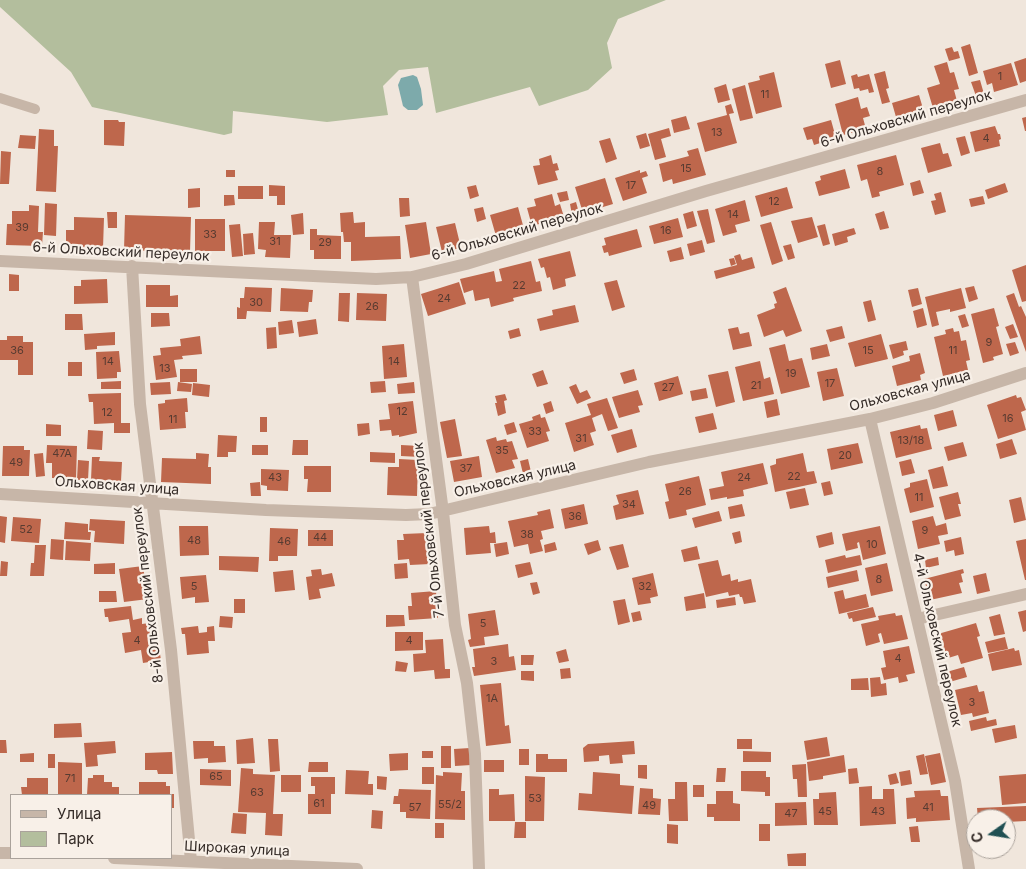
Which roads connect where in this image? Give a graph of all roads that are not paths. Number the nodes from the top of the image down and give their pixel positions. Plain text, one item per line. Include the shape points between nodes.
1 (0, 98) edge
2 (1026, 100) edge
3 (35, 109) dead end
4 (0, 261) edge
5 (132, 266) junction
6 (412, 277) junction
7 (1026, 373) edge
8 (870, 419) junction
9 (0, 494) edge
10 (152, 502) junction
11 (443, 512) junction
12 (1026, 594) edge
13 (918, 619) junction
14 (140, 859) edge
15 (191, 861) junction
16 (357, 869) edge
17 (479, 869) edge
18 (969, 869) edge

1 - 3 lane
2 - 6 street, 6-й Ольховский переулок
4 - 5 street, 6-й Ольховский переулок
5 - 6 street, 6-й Ольховский переулок via 376,280
5 - 10 street, 8-й Ольховский переулок via 140,404
6 - 11 street, 7-й Ольховский переулок
7 - 8 street, Ольховская улица
8 - 11 street, Ольховская улица via 649,462
8 - 13 street, 4-й Ольховский переулок
9 - 10 street, Ольховская улица
10 - 11 street, Ольховская улица via 406,515
10 - 15 street, 8-й Ольховский переулок via 171,650
11 - 17 street, 7-й Ольховский переулок via 455,625 467,683 475,754
12 - 13 street
13 - 18 street, 4-й Ольховский переулок via 955,781
14 - 15 street, Широкая улица
15 - 16 street, Широкая улица

